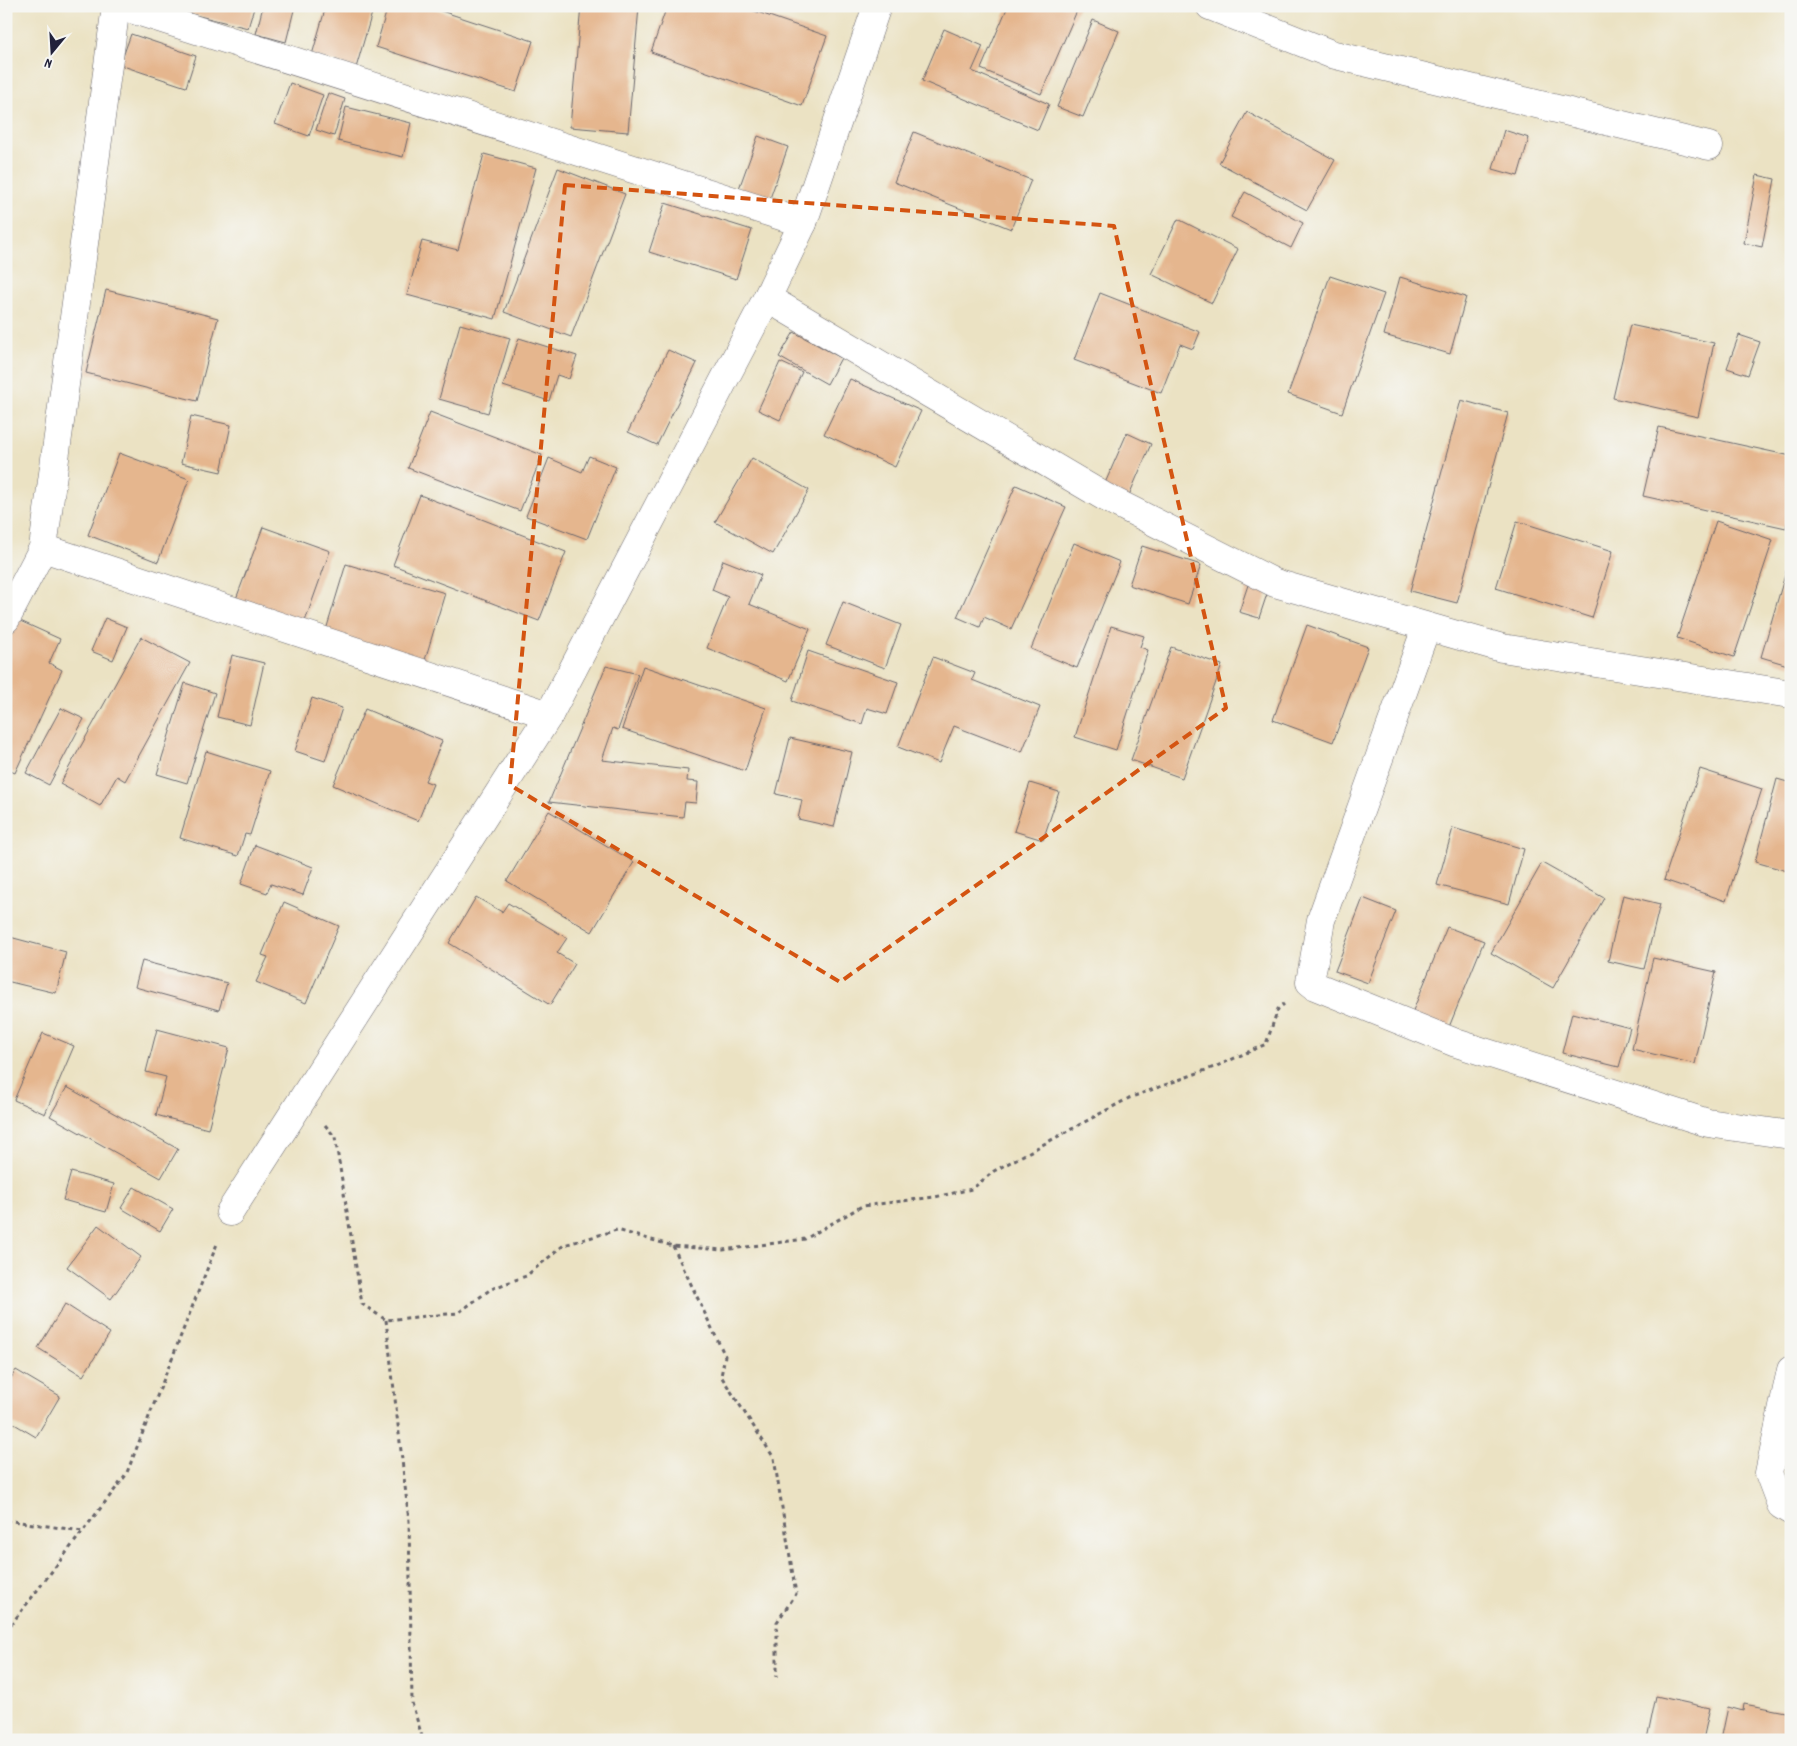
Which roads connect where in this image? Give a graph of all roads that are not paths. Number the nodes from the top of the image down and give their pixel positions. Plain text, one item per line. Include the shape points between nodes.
1 (116, 6) edge
2 (120, 6) edge
3 (877, 6) edge
4 (1210, 6) edge
5 (1709, 146) dead end
6 (803, 223) junction
7 (767, 298) junction
8 (43, 548) junction
9 (6, 619) edge
10 (1426, 628) junction
11 (1791, 694) edge
12 (549, 715) junction
13 (1791, 1135) edge
14 (230, 1212) road end
15 (1791, 1370) edge
16 (1791, 1511) edge

1 - 8 street
2 - 6 street
3 - 6 street
4 - 5 street via 1331,54
6 - 7 street
7 - 10 street via 1105,497 1266,579
7 - 12 street
8 - 9 street
8 - 12 street
10 - 11 street via 1502,648
10 - 13 street via 1321,920 1310,982 1484,1052 1708,1123
12 - 14 street
15 - 16 street via 1769,1474 1781,1505

